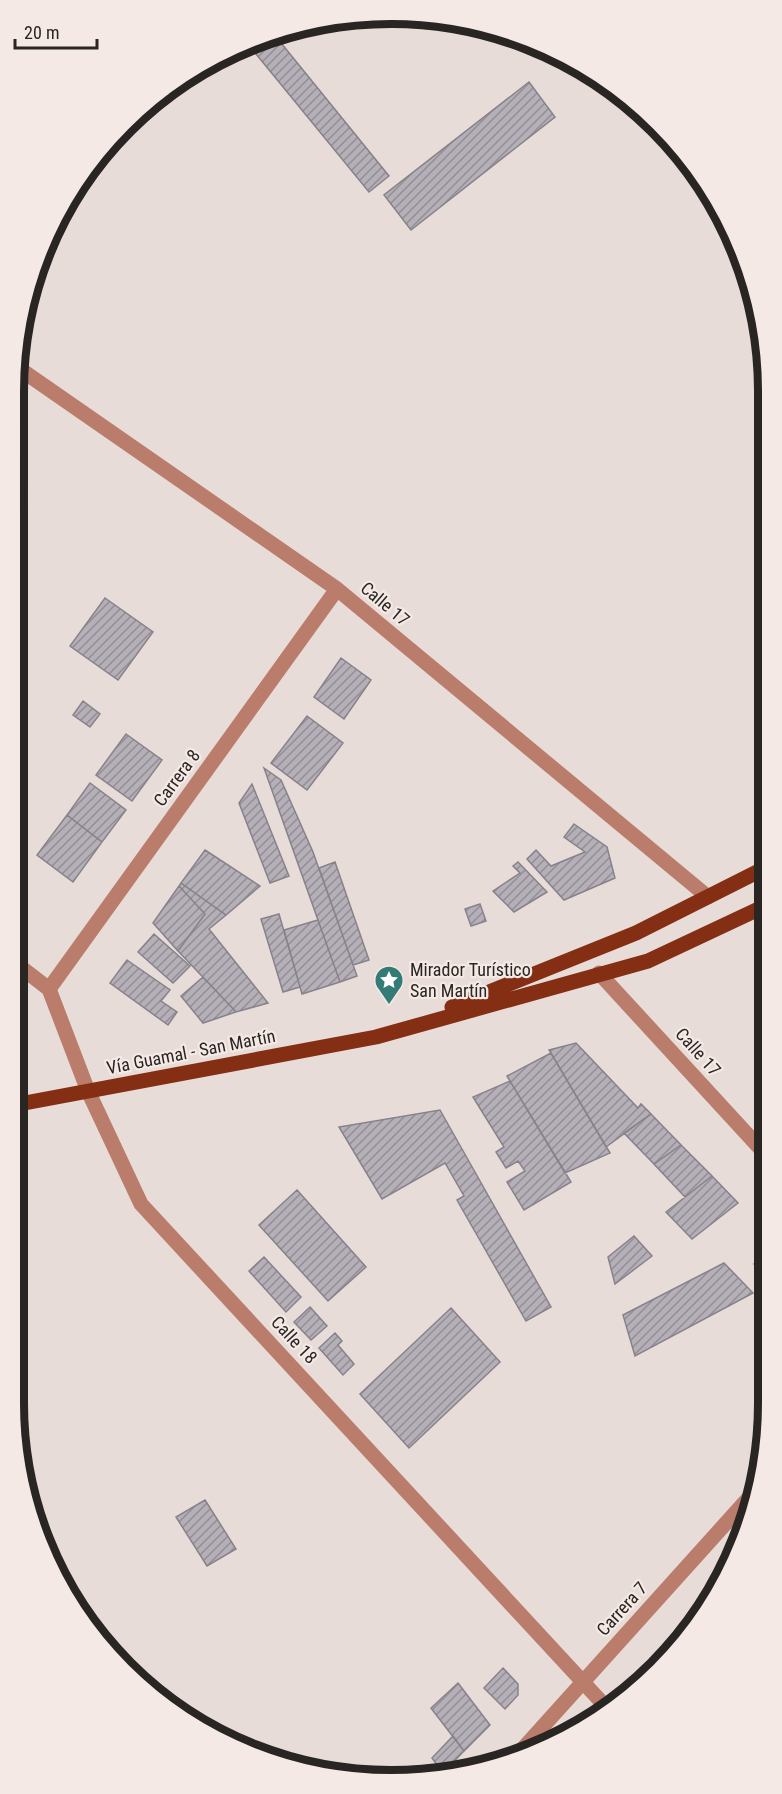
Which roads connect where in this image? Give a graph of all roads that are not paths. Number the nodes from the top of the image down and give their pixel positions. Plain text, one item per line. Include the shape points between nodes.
1 (25, 373) edge
2 (337, 590) junction
3 (758, 872) edge
4 (708, 897) junction
5 (758, 909) edge
6 (24, 970) edge
7 (600, 973) junction
8 (49, 989) junction
9 (376, 1037) junction
10 (88, 1091) junction
11 (24, 1103) edge
12 (758, 1146) edge
13 (744, 1504) edge
14 (583, 1682) junction
15 (602, 1703) edge
16 (528, 1743) edge

1 - 2 street, Calle 17
2 - 4 street, Calle 17
2 - 8 street, Carrera 8
3 - 4 main road
4 - 9 main road via 636,933
5 - 7 main road via 648,961
6 - 8 street
7 - 9 main road
7 - 12 street, Calle 17
8 - 10 street, Calle 18
9 - 10 main road, Vía Guamal - San Martín
10 - 11 main road, Vía Guamal - San Martín
10 - 14 street, Calle 18 via 141,1204
13 - 14 street, Carrera 7
14 - 15 street, Calle 18
14 - 16 street, Carrera 7

